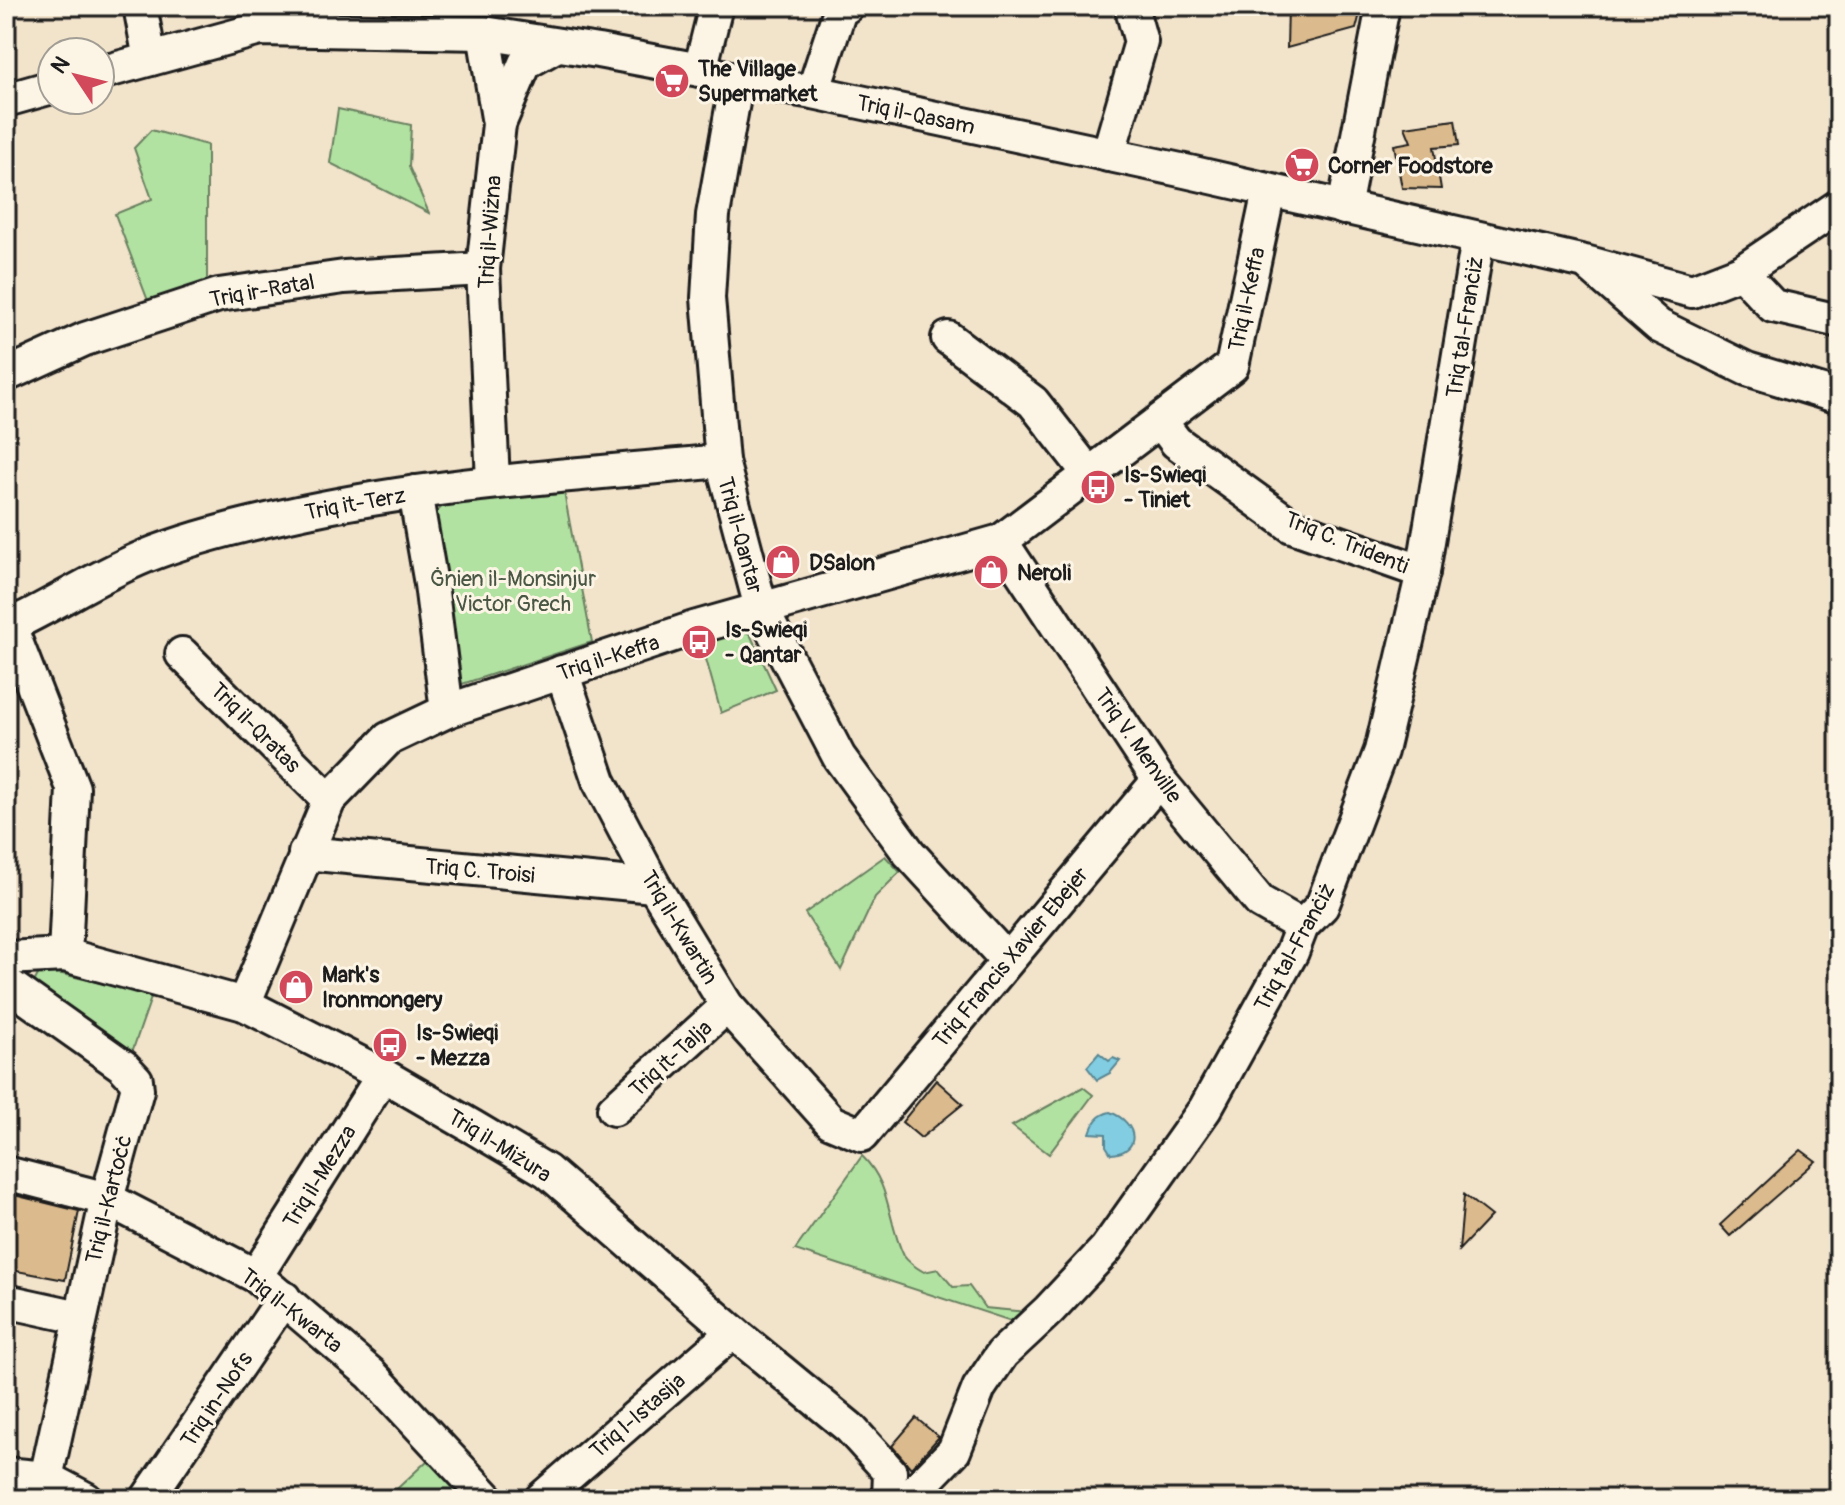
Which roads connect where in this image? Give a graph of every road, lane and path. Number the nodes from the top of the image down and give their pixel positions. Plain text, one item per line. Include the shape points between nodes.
1 (140, 6) edge
2 (716, 6) edge
3 (847, 6) edge
4 (1131, 6) edge
5 (1383, 6) edge
6 (397, 18) edge
7 (484, 33) junction
8 (557, 45) junction
9 (150, 59) junction
10 (116, 69) edge
11 (700, 70) junction
12 (737, 80) junction
13 (36, 92) edge
14 (813, 92) junction
15 (6, 100) edge
16 (499, 124) junction
17 (1108, 155) junction
18 (1269, 191) junction
19 (1839, 206) edge
20 (1344, 208) junction
21 (1478, 239) junction
22 (1585, 262) junction
23 (483, 269) junction
24 (1741, 272) junction
25 (1839, 321) edge
26 (948, 338) dead end
27 (6, 375) edge
28 (1839, 397) edge
29 (1161, 422) junction
30 (722, 461) junction
31 (1090, 475) junction
32 (493, 481) junction
33 (415, 492) junction
34 (1001, 541) junction
35 (1423, 572) junction
36 (761, 608) junction
37 (8, 621) edge
38 (182, 654) dead end
39 (562, 672) junction
40 (447, 711) junction
41 (1159, 780) junction
42 (329, 800) junction
43 (305, 853) junction
44 (654, 886) junction
45 (1302, 926) junction
46 (65, 955) junction
47 (6, 958) edge
48 (1007, 960) junction
49 (6, 983) edge
50 (244, 1004) junction
51 (727, 1006) junction
52 (383, 1075) junction
53 (614, 1109) dead end
54 (862, 1135) joint
55 (6, 1173) edge
56 (107, 1199) junction
57 (256, 1276) junction
58 (284, 1298) junction
59 (6, 1301) edge
60 (79, 1317) junction
61 (733, 1332) junction
62 (6, 1474) edge
63 (46, 1478) junction
64 (86, 1499) edge
65 (147, 1499) edge
66 (488, 1499) edge
67 (541, 1499) edge
68 (889, 1499) edge
69 (896, 1499) edge

1 - 9 street
2 - 11 street
3 - 14 street via 840,10
4 - 17 street via 1141,42
5 - 20 street
6 - 7 street, Triq il-Qasam
6 - 9 street, Triq il-Qasam via 260,29
7 - 8 street, Triq il-Qasam
7 - 16 street, Triq il-Wiżna
8 - 11 street, Triq il-Qasam
8 - 16 street via 525,63
9 - 10 street, Triq il-Qasam
11 - 12 street, Triq il-Qasam
12 - 14 street, Triq il-Qasam
12 - 30 street, Triq il-Qantar via 713,215 708,298
13 - 15 street
14 - 17 street, Triq il-Qasam
16 - 23 street, Triq il-Wiżna
17 - 18 street, Triq il-Qasam
18 - 20 street, Triq il-Qasam
18 - 29 street, Triq il-Keffa via 1232,366
19 - 24 street, Triq il-Qasam
20 - 21 street, Triq il-Qasam
21 - 22 street, Triq il-Qasam
21 - 35 street, Triq tal-Franċiż
22 - 24 street, Triq il-Qasam via 1692,291
22 - 28 street via 1659,326 1747,369
23 - 27 street, Triq ir-Ratal via 344,277 219,295 85,339
23 - 32 street, Triq il-Wiżna
24 - 25 street via 1773,306
26 - 31 street via 1033,402
29 - 31 street, Triq il-Keffa
29 - 35 street, Triq C. Tridenti via 1176,442 1292,526
30 - 32 street, Triq it-Terz
30 - 36 street, Triq il-Qantar
31 - 34 street, Triq il-Keffa
32 - 33 street, Triq it-Terz
33 - 37 street, Triq it-Terz via 322,506 145,556
33 - 40 street
34 - 36 street, Triq il-Keffa
34 - 41 street, Triq V. Menville
35 - 45 street, Triq tal-Franċiż via 1381,751 1322,906
36 - 39 street, Triq il-Keffa
36 - 48 street, Triq il-Qantar via 839,757 909,853
37 - 46 street via 73,788
38 - 42 street, Triq il-Qratas
39 - 40 street, Triq il-Keffa
39 - 44 street, Triq il-Kwartin via 599,781
40 - 42 street, Triq il-Keffa via 388,739
41 - 45 street, Triq V. Menville via 1260,902
41 - 48 street, Triq Francis Xavier Ebejer
42 - 43 street, Triq il-Keffa
43 - 44 street, Triq C. Troisi
43 - 50 street, Triq il-Keffa
44 - 51 street, Triq il-Kwartin
45 - 69 street, Triq tal-Franċiż via 1205,1109 1106,1249 1002,1354 979,1388 954,1451 915,1491
46 - 47 street, Triq il-Miżura
46 - 50 street, Triq il-Miżura
48 - 54 street, Triq Francis Xavier Ebejer
49 - 56 street, Triq il-Kartoċċ via 136,1080
50 - 52 street, Triq il-Miżura
51 - 53 street, Triq it-Talja
51 - 54 street, Triq il-Kwartin via 831,1122
52 - 57 street, Triq il-Mezza
52 - 61 street, Triq il-Miżura via 547,1171
55 - 56 street, Triq il-Kwarta
56 - 57 street, Triq il-Kwarta
56 - 60 street, Triq il-Kartoċċ
57 - 58 street, Triq il-Kwarta
58 - 65 street, Triq in-Nofs
58 - 66 street, Triq il-Kwarta via 371,1374
59 - 60 street
60 - 63 street, Triq il-Kartoċċ
61 - 67 street, Triq l-Istasija
61 - 68 street, Triq il-Miżura via 850,1428 890,1472
62 - 63 street
63 - 64 street

